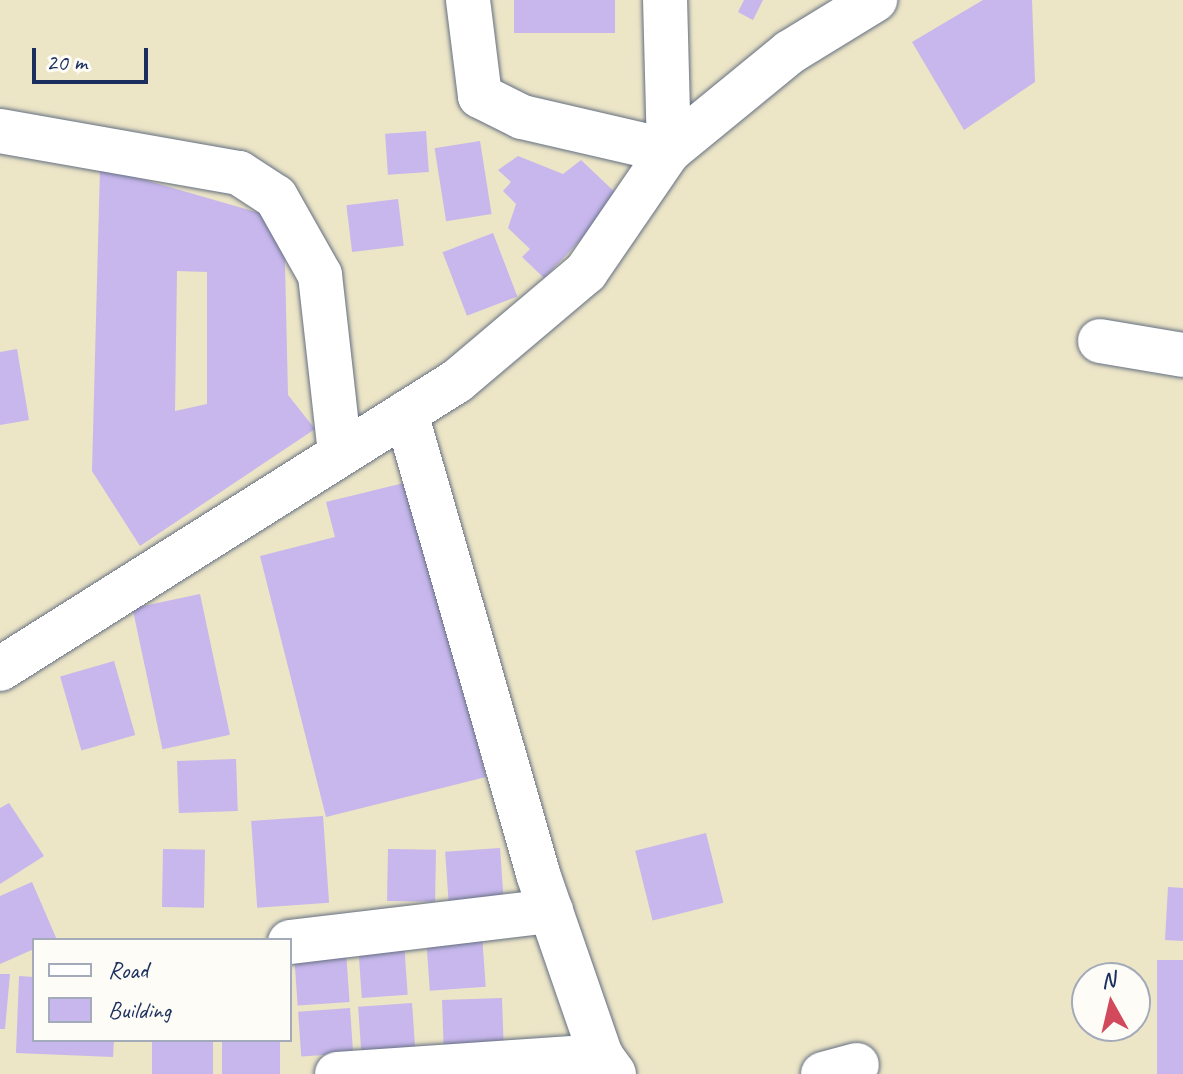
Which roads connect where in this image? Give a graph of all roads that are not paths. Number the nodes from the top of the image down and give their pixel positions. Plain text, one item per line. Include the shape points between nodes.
1 (468, 0) edge
2 (665, 0) edge
3 (862, 3) edge
4 (0, 131) edge
5 (669, 151) junction
6 (1100, 341) dead end
7 (1183, 355) edge
8 (406, 413) junction
9 (340, 454) junction
10 (0, 669) edge
11 (551, 911) junction
12 (292, 942) edge
13 (608, 1065) edge
14 (337, 1074) edge

1 - 5 street via 480,96 522,117
2 - 5 street
3 - 5 street via 790,52
4 - 9 street via 239,173 276,197 320,275
5 - 8 street via 586,272 457,381
6 - 7 street
8 - 9 street
8 - 11 street
9 - 10 street
11 - 12 street
11 - 13 street
13 - 14 street

